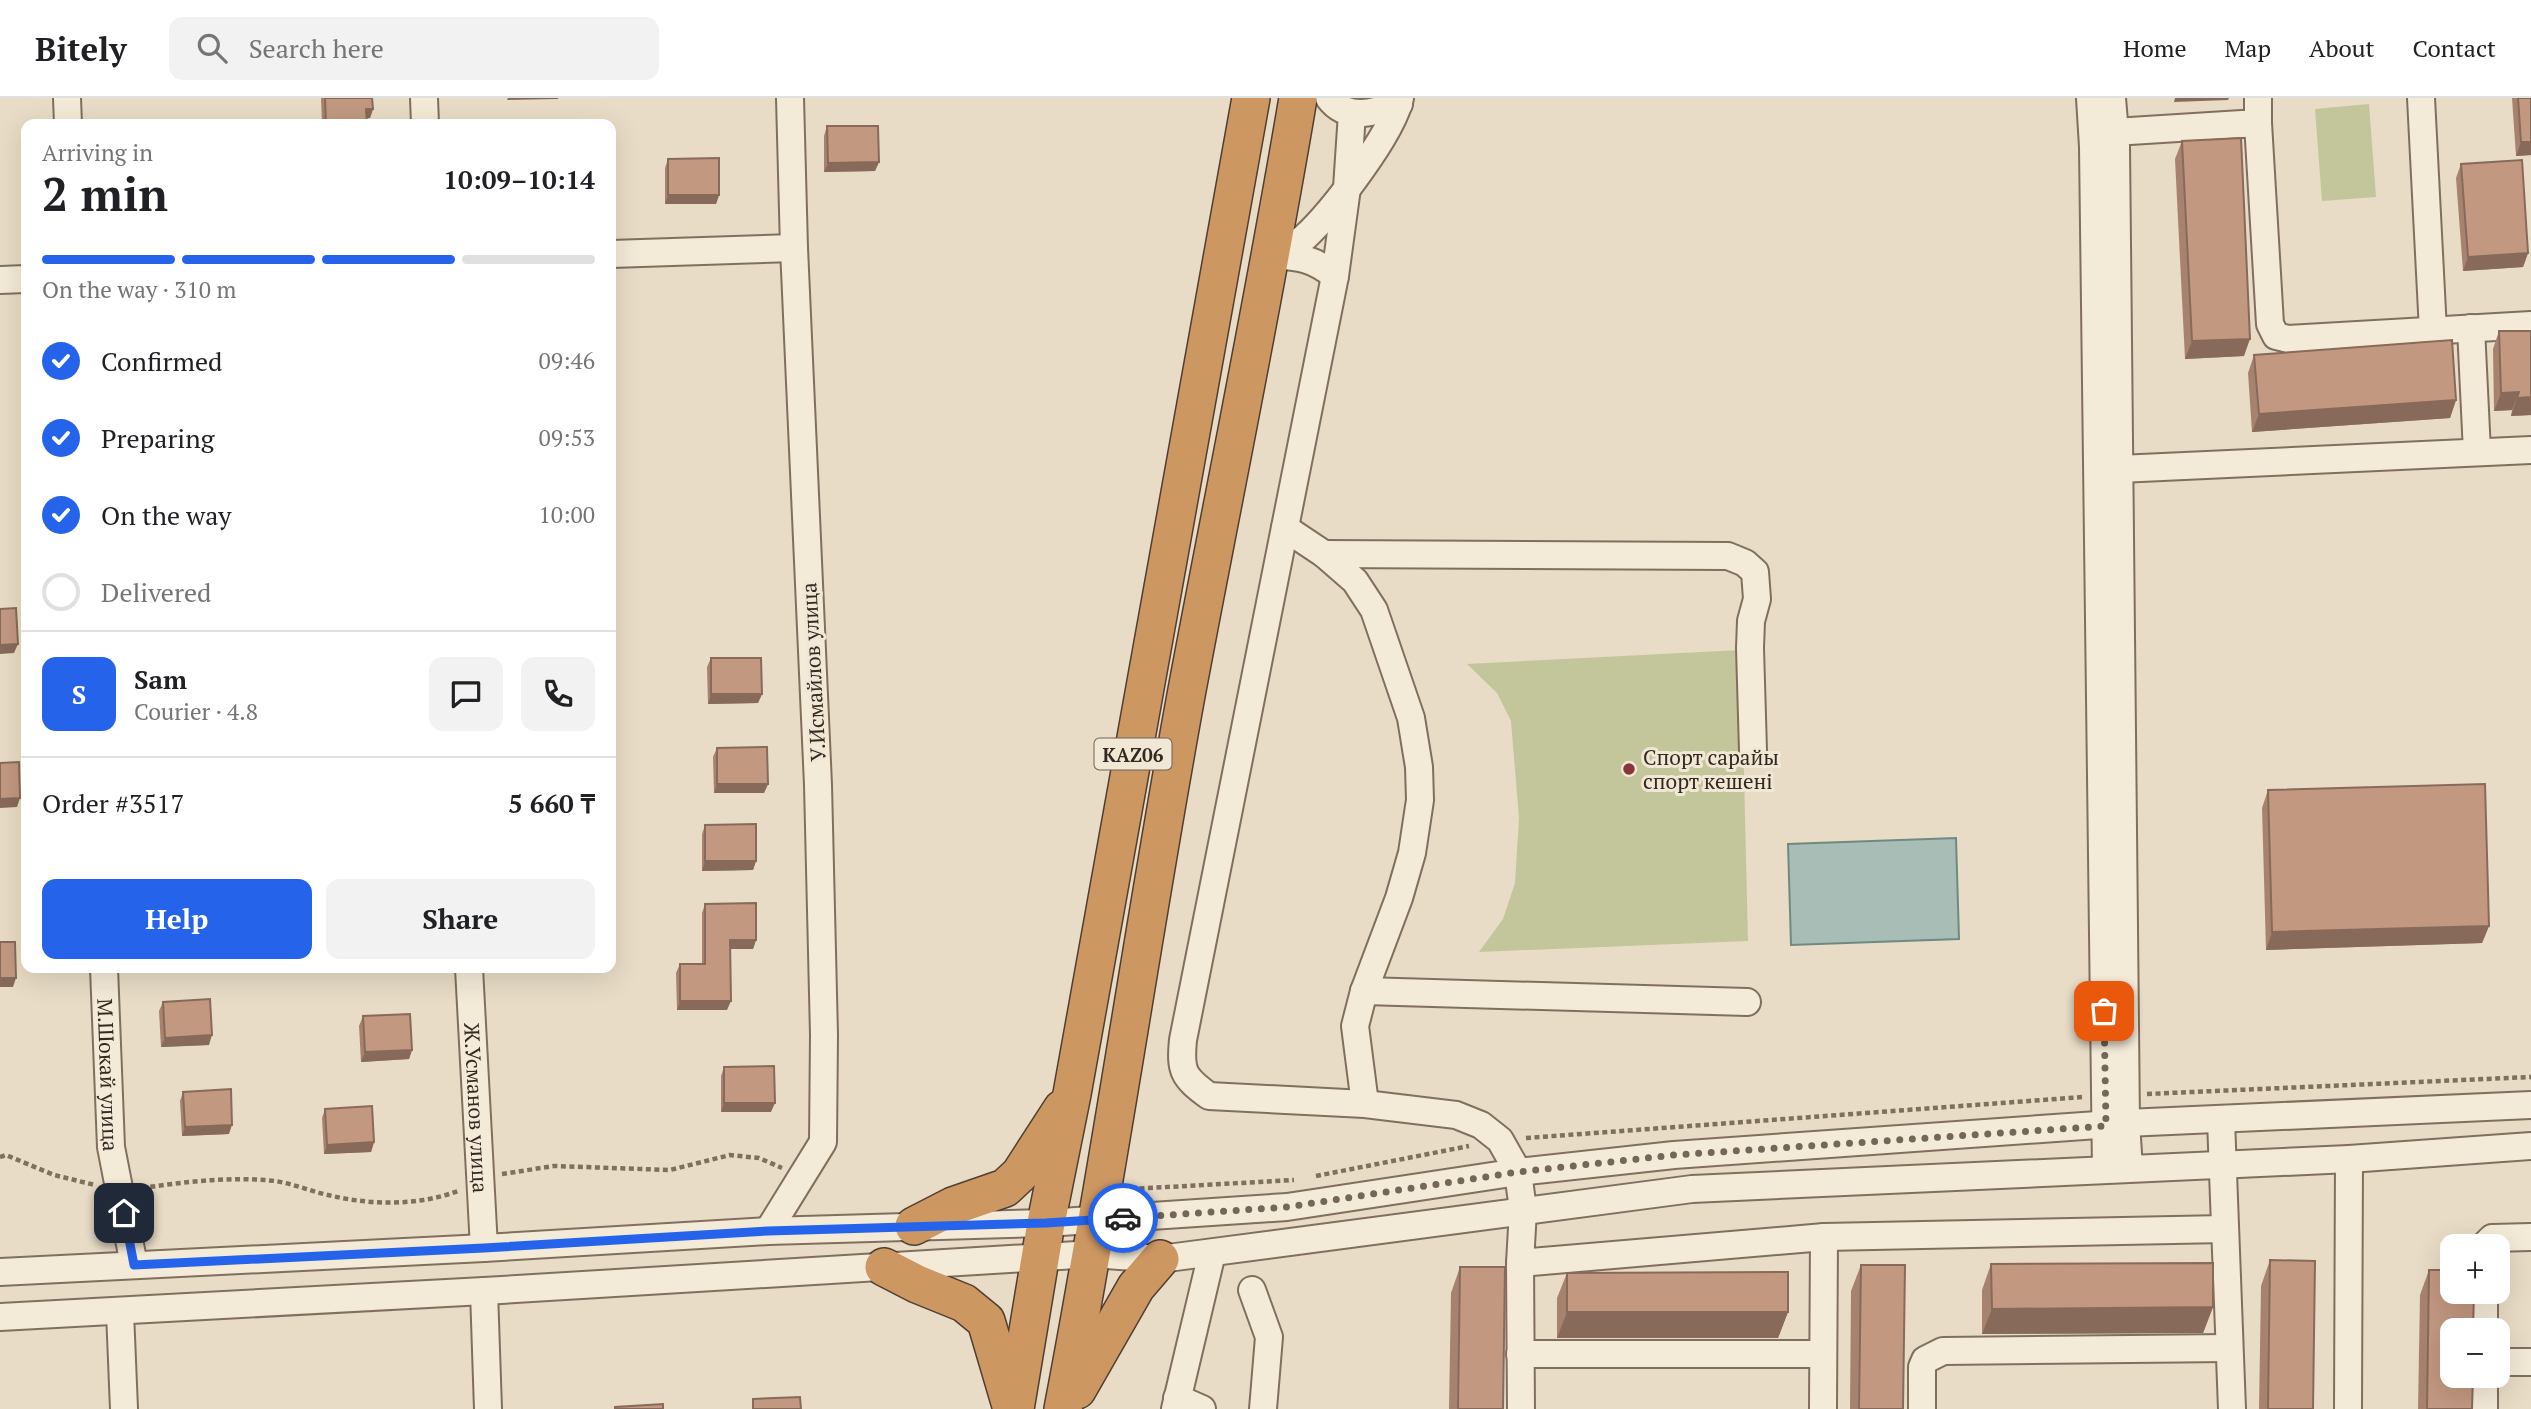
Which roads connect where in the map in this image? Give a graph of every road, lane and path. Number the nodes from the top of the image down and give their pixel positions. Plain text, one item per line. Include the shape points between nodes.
1 (67, 98) edge
2 (424, 98) edge
3 (789, 98) edge
4 (1251, 98) edge
5 (1298, 98) edge
6 (1329, 98) edge
7 (2090, 98) edge
8 (2112, 98) edge
9 (2421, 98) edge
10 (1399, 101) edge
11 (2258, 111) edge
12 (1352, 113) junction
13 (68, 119) edge
14 (425, 119) edge
15 (2103, 132) junction
16 (1347, 188) junction
17 (794, 248) junction
18 (616, 254) edge
19 (1272, 255) junction
20 (1335, 276) junction
21 (21, 279) edge
22 (0, 280) edge
23 (2531, 325) edge
24 (2471, 328) junction
25 (2433, 331) junction
26 (2531, 450) edge
27 (2477, 452) junction
28 (2119, 469) junction
29 (1285, 528) junction
30 (1324, 554) junction
31 (1146, 683) junction
32 (1187, 691) junction
33 (1753, 751) dead end
34 (104, 973) edge
35 (469, 973) edge
36 (1364, 991) junction
37 (1747, 1002) dead end
38 (1072, 1094) junction
39 (1365, 1104) junction
40 (2528, 1105) edge
41 (2221, 1120) junction
42 (2116, 1124) junction
43 (2529, 1146) edge
44 (0, 1157) edge
45 (2349, 1159) junction
46 (2222, 1163) junction
47 (2117, 1168) junction
48 (1518, 1172) junction
49 (802, 1177) junction
50 (481, 1182) junction
51 (119, 1187) junction
52 (1523, 1210) junction
53 (914, 1226) junction
54 (2224, 1229) junction
55 (768, 1231) junction
56 (1096, 1237) junction
57 (1824, 1237) junction
58 (2531, 1237) edge
59 (2510, 1238) edge
60 (1044, 1240) junction
61 (484, 1248) junction
62 (1212, 1253) junction
63 (1160, 1259) junction
64 (1520, 1262) junction
65 (134, 1265) junction
66 (884, 1267) junction
67 (0, 1272) edge
68 (1252, 1290) dead end
69 (484, 1291) junction
70 (120, 1312) junction
71 (0, 1317) edge
72 (2229, 1348) junction
73 (1520, 1354) junction
74 (1823, 1354) junction
75 (2510, 1362) edge
76 (2531, 1362) edge
77 (2484, 1388) edge
78 (1176, 1403) edge
79 (124, 1409) edge
80 (488, 1409) edge
81 (1013, 1409) edge
82 (1065, 1409) edge
83 (1202, 1409) edge
84 (1263, 1409) edge
85 (1521, 1409) edge
86 (1823, 1409) edge
87 (1922, 1409) edge
88 (2232, 1409) edge
89 (2348, 1409) edge
90 (2484, 1409) edge

1 - 13 street
2 - 14 street
3 - 17 street, У.Исмайлов улица
4 - 31 highway, KАZ06
5 - 19 highway, KАZ06
6 - 12 street
7 - 15 street
8 - 15 street
9 - 25 street
10 - 12 street via 1372,114
10 - 16 street via 1379,144
11 - 15 street
11 - 25 street via 2270,324 2276,336
12 - 16 street
15 - 28 street
15 - 42 street
16 - 19 street via 1304,238
16 - 20 street
17 - 18 street
17 - 49 street, У.Исмайлов улица via 818,785 824,1035 823,1142
19 - 20 street via 1304,258
19 - 32 highway, KАZ06
20 - 29 street
21 - 22 street
23 - 24 street
24 - 25 street
24 - 27 street
26 - 27 street
27 - 28 street
28 - 42 street
29 - 30 street
29 - 39 street via 1181,1064 1191,1083 1209,1096
30 - 33 street via 1728,556 1745,563 1755,572 1757,598 1749,648
30 - 36 street via 1355,581 1374,610 1411,718 1419,766 1420,800 1412,853
31 - 32 highway
31 - 38 highway, KАZ06
32 - 56 highway, KАZ06
34 - 51 street, М.Шокай улица via 111,1147
35 - 50 street, Ж.Усманов улица
36 - 37 street
36 - 39 street via 1355,1026
38 - 53 highway via 1020,1174 1005,1188
38 - 60 highway, KАZ06
39 - 48 street via 1456,1115 1481,1125 1500,1140
40 - 41 street
40 - 43 street
41 - 42 street
41 - 46 street
42 - 47 street
42 - 48 street via 1674,1155
43 - 45 street
44 - 51 path via 6,1155 87,1184
45 - 46 street
45 - 89 street
46 - 47 street
46 - 54 street
47 - 52 street via 1692,1189
48 - 52 street
48 - 56 street
49 - 50 path via 759,1158 730,1155 670,1170 554,1166 505,1173
49 - 55 street, У.Исмайлов улица
50 - 51 path via 443,1197 376,1203 275,1181 198,1180 137,1189
50 - 61 street, Ж.Усманов улица
51 - 65 street, М.Шокай улица
52 - 62 street
52 - 64 street
53 - 55 street
53 - 60 street
54 - 57 street
54 - 72 street
55 - 61 street
56 - 60 street
56 - 60 street
56 - 63 street
56 - 82 highway, KАZ06
57 - 64 street
57 - 74 street
58 - 59 street
60 - 66 street
60 - 81 highway, KАZ06
61 - 65 street
62 - 63 street
62 - 78 street
63 - 82 highway via 1136,1287
64 - 73 street
65 - 67 street
66 - 69 street
66 - 81 highway via 964,1303 986,1321
68 - 84 street via 1269,1337
69 - 70 street
69 - 80 street
70 - 71 street
70 - 79 street
72 - 87 street via 1942,1351 1925,1360 1922,1367
72 - 88 street
73 - 74 street
73 - 85 street
74 - 86 street
75 - 76 street
77 - 90 street
78 - 83 street

